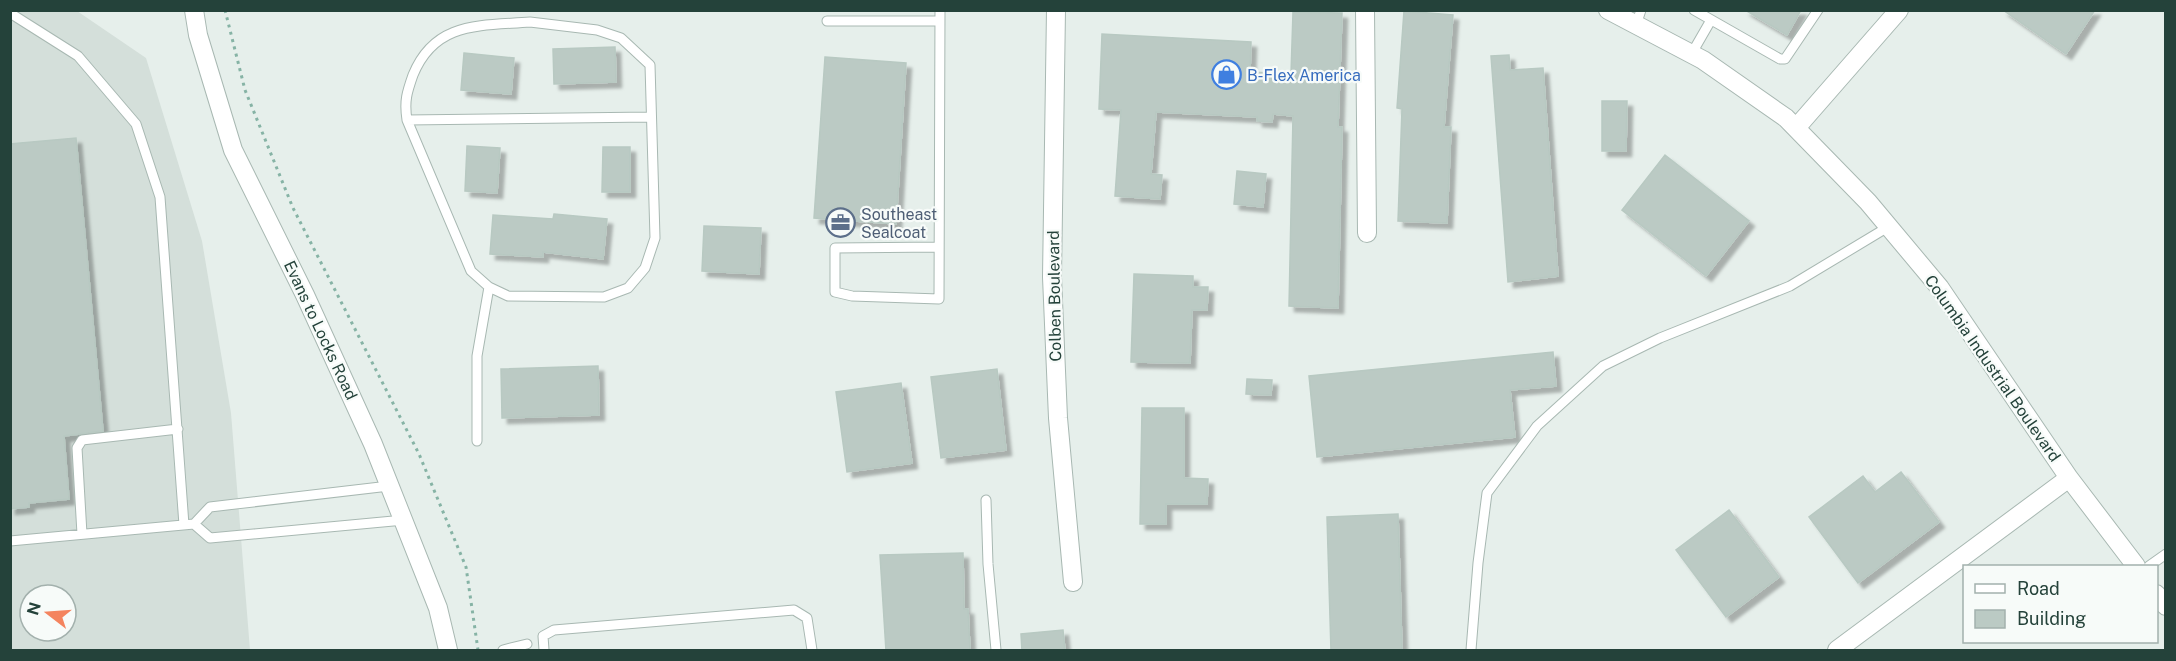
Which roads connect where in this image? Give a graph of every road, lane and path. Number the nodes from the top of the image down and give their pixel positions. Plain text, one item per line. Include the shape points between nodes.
1 (194, 10) edge
2 (225, 10) edge
3 (530, 10) edge
4 (940, 10) edge
5 (1056, 10) edge
6 (1365, 10) edge
7 (1608, 10) edge
8 (1694, 10) edge
9 (1818, 10) edge
10 (1899, 10) edge
11 (10, 13) edge
12 (1638, 18) edge
13 (1711, 20) junction
14 (827, 21) dead end
15 (939, 21) junction
16 (530, 22) junction
17 (1692, 54) junction
18 (651, 117) junction
19 (407, 120) junction
20 (1796, 128) junction
21 (1888, 227) junction
22 (1367, 233) dead end
23 (939, 247) junction
24 (489, 286) junction
25 (178, 429) junction
26 (477, 441) dead end
27 (2069, 478) junction
28 (390, 486) junction
29 (986, 500) dead end
30 (404, 520) junction
31 (189, 524) junction
32 (82, 534) junction
33 (10, 541) edge
34 (2166, 554) edge
35 (2134, 565) edge
36 (2152, 565) edge
37 (1072, 582) dead end
38 (527, 644) dead end
39 (448, 651) edge
40 (478, 651) edge
41 (503, 651) edge
42 (544, 651) edge
43 (812, 651) edge
44 (996, 651) edge
45 (1471, 651) edge
46 (1837, 651) edge

1 - 28 street, Evans to Locks Road via 233,150 310,306
2 - 40 path via 245,90 281,180 325,274 415,445 466,567
3 - 16 lane
4 - 15 lane
5 - 37 street, Colben Boulevard via 1052,277
6 - 22 street
7 - 12 street, Columbia Industrial Boulevard
8 - 13 lane
9 - 13 lane via 1785,59
10 - 20 street
11 - 25 lane via 78,56 136,124 160,197
12 - 17 street, Columbia Industrial Boulevard
13 - 17 lane
14 - 15 lane
15 - 23 lane
16 - 18 lane via 597,30 621,38 650,64
16 - 19 lane via 468,27 442,36 420,58 404,99
17 - 20 street, Columbia Industrial Boulevard
18 - 19 lane
18 - 24 lane via 654,238 645,268 628,288 603,297 508,296
19 - 24 lane via 471,272
20 - 21 street, Columbia Industrial Boulevard
21 - 27 street, Columbia Industrial Boulevard via 1940,288
21 - 45 lane via 1790,286 1660,338 1603,366 1537,426 1487,494
23 - 23 lane via 939,299 852,297 835,292 835,248
24 - 26 lane via 477,356
25 - 31 lane
25 - 32 lane via 82,440 77,448
27 - 35 street, Columbia Industrial Boulevard
27 - 46 street
28 - 30 street, Evans to Locks Road
28 - 31 lane via 210,507
29 - 44 lane
30 - 31 lane via 210,538
30 - 39 street, Evans to Locks Road via 438,608
31 - 32 lane
32 - 33 lane
34 - 36 lane
38 - 41 lane
42 - 43 lane via 543,636 554,630 794,610 807,618

